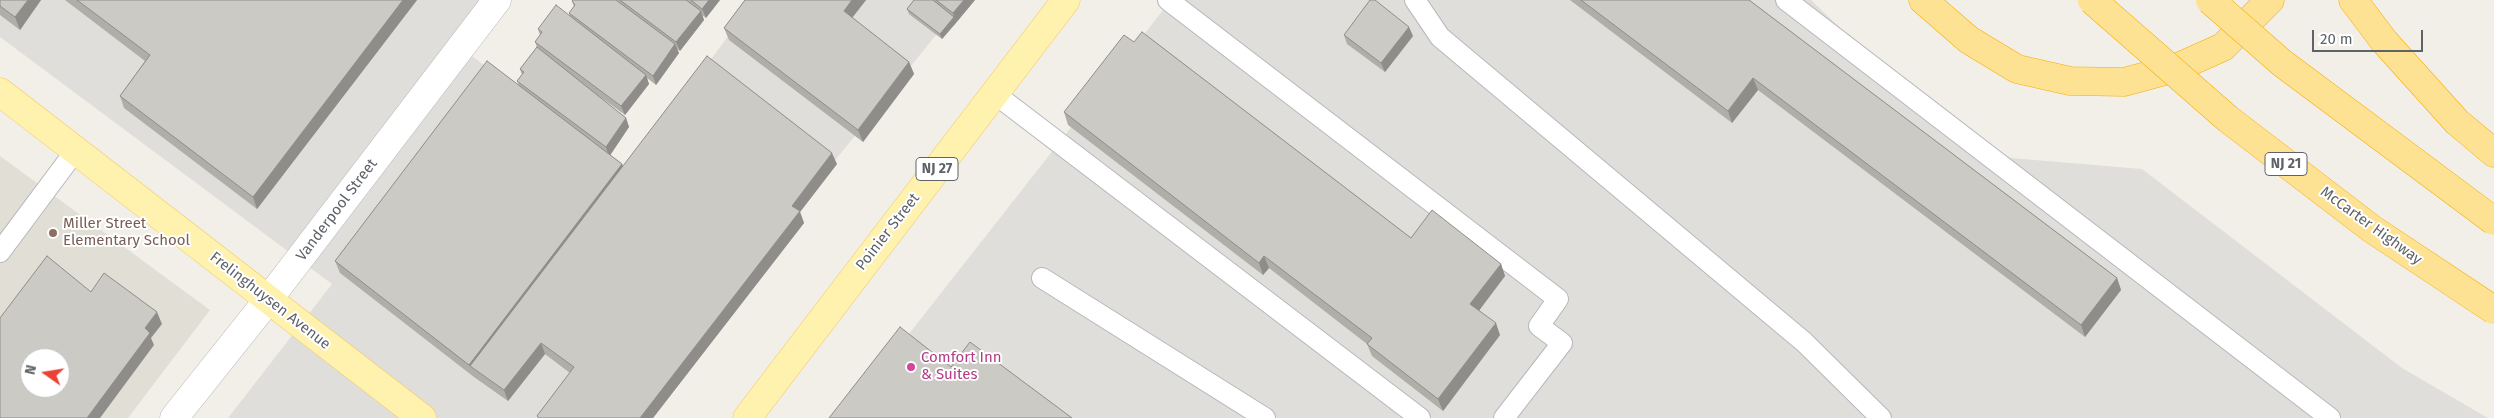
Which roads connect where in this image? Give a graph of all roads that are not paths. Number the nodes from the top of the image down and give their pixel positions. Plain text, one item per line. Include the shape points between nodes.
1 (497, 0) edge
2 (1066, 0) edge
3 (1168, 0) edge
4 (1416, 0) edge
5 (1786, 0) edge
6 (1923, 0) edge
7 (2092, 0) edge
8 (2210, 0) edge
9 (2270, 0) edge
10 (2353, 0) edge
11 (0, 92) edge
12 (995, 94) junction
13 (76, 150) junction
14 (2494, 153) edge
15 (2494, 221) edge
16 (1, 249) edge
17 (1042, 278) dead end
18 (268, 300) junction
19 (2494, 310) edge
20 (174, 418) edge
21 (422, 418) edge
22 (747, 418) edge
23 (1265, 418) edge
24 (1420, 418) edge
25 (1504, 418) edge
26 (1881, 418) edge
27 (2330, 418) edge

1 - 18 street, Vanderpool Street
2 - 12 main road, Poinier Street / NJ 27
3 - 25 lane via 1558,299 1540,326 1562,344
4 - 26 lane via 1440,37 1804,342
5 - 27 lane
6 - 9 highway via 1969,40 2017,69 2070,81 2124,82 2176,68 2223,48
7 - 19 highway, McCarter Highway / NJ 21, bridge via 2228,119 2372,229
8 - 15 highway, bridge via 2282,63
10 - 14 highway via 2384,41 2457,122
11 - 13 main road, Frelinghuysen Avenue
12 - 22 main road, Poinier Street / NJ 27
12 - 24 lane
13 - 16 lane
13 - 18 main road, Frelinghuysen Avenue
17 - 23 lane
18 - 20 street, Vanderpool Street
18 - 21 main road, Frelinghuysen Avenue

